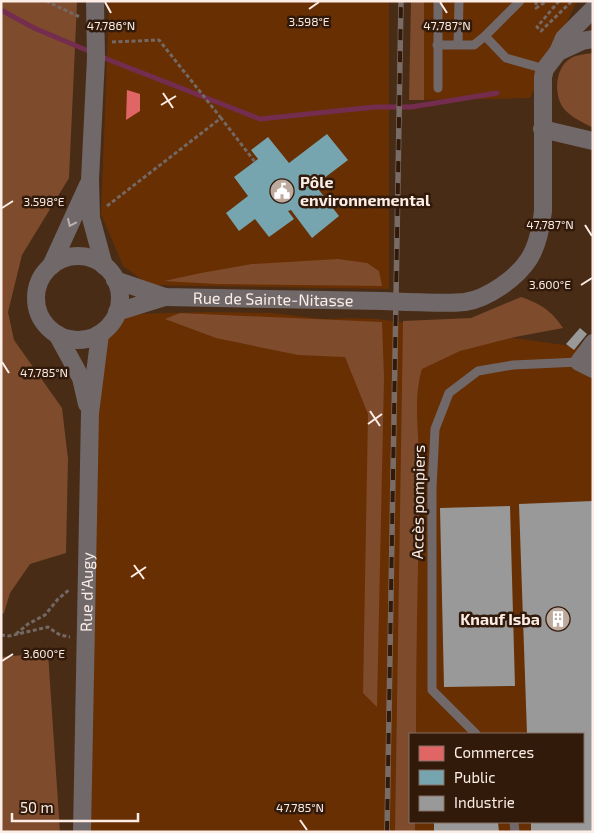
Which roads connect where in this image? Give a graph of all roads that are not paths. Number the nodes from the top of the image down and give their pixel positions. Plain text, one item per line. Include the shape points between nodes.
1 (95, 1) edge
2 (438, 1) edge
3 (460, 1) edge
4 (520, 1) edge
5 (593, 9) edge
6 (485, 36) junction
7 (593, 39) edge
8 (438, 45) junction
9 (458, 45) junction
10 (558, 52) junction
11 (545, 69) junction
12 (438, 88) dead end
13 (542, 130) junction
14 (593, 141) edge
15 (90, 180) junction
16 (51, 266) junction
17 (110, 273) junction
18 (165, 297) junction
19 (117, 312) junction
20 (100, 334) junction
21 (58, 336) junction
22 (593, 343) edge
23 (586, 365) edge
24 (90, 414) junction
25 (475, 733) edge
26 (82, 832) edge

1 - 15 street
2 - 8 lane
3 - 9 lane
4 - 6 lane
5 - 10 street via 564,38
6 - 9 lane via 474,45
6 - 11 lane via 506,58
7 - 10 street
8 - 9 lane
8 - 12 lane
10 - 11 street
11 - 13 street
13 - 14 street
13 - 18 street, Rue de Sainte-Nitasse, bridge via 541,229 528,260 495,290 478,298 465,302 407,302
15 -> 16 street
15 - 17 street via 91,218
16 - 17 street via 78,256 92,259
16 - 21 street via 42,276 36,303 47,327
17 - 18 street, Rue de Sainte-Nitasse
17 - 19 street via 119,290
18 - 19 street, Rue de Sainte-Nitasse
19 - 20 street via 111,324
20 - 21 street via 80,340
20 - 24 street, Rue d'Augy
21 - 24 street, Rue d'Augy via 81,378
22 - 23 street
23 - 25 lane, Accès pompiers via 513,365 478,371 449,393 435,429 432,690
24 - 26 street, Rue d'Augy

